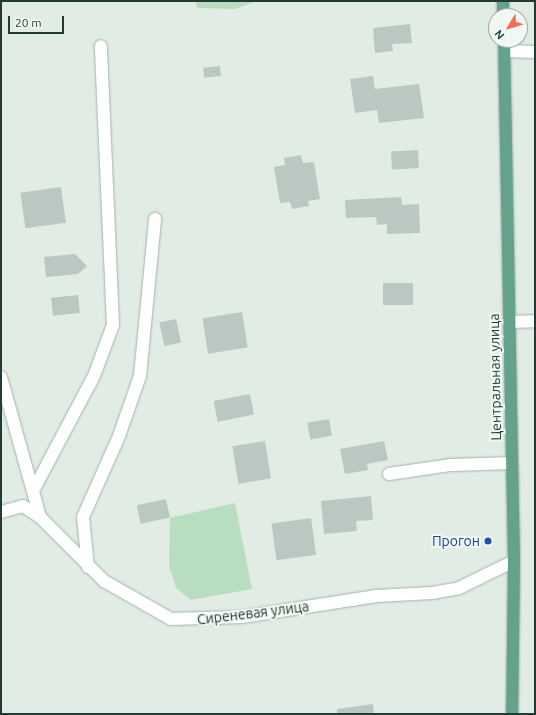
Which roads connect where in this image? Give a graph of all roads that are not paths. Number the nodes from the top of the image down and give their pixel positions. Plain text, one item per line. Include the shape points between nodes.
1 (101, 46) dead end
2 (504, 48) edge
3 (514, 48) edge
4 (535, 52) edge
5 (155, 219) dead end
6 (535, 321) edge
7 (509, 322) junction
8 (1, 377) edge
9 (512, 463) junction
10 (389, 474) dead end
11 (32, 491) junction
12 (1, 512) edge
13 (40, 517) junction
14 (514, 561) junction
15 (88, 567) junction
16 (512, 714) edge

1 - 11 street via 113,325 94,376
2 - 7 main road, Центральная улица
3 - 4 street
5 - 15 street via 140,376 119,436 83,517
6 - 7 street
7 - 9 main road, Центральная улица
8 - 11 street
9 - 10 street via 451,465
9 - 14 main road, Центральная улица
11 - 13 street
12 - 13 street, Сиреневая улица via 23,506
13 - 15 street, Сиреневая улица
14 - 15 street, Сиреневая улица via 459,588 376,596 197,621 171,619 150,610
14 - 16 main road, Центральная улица

